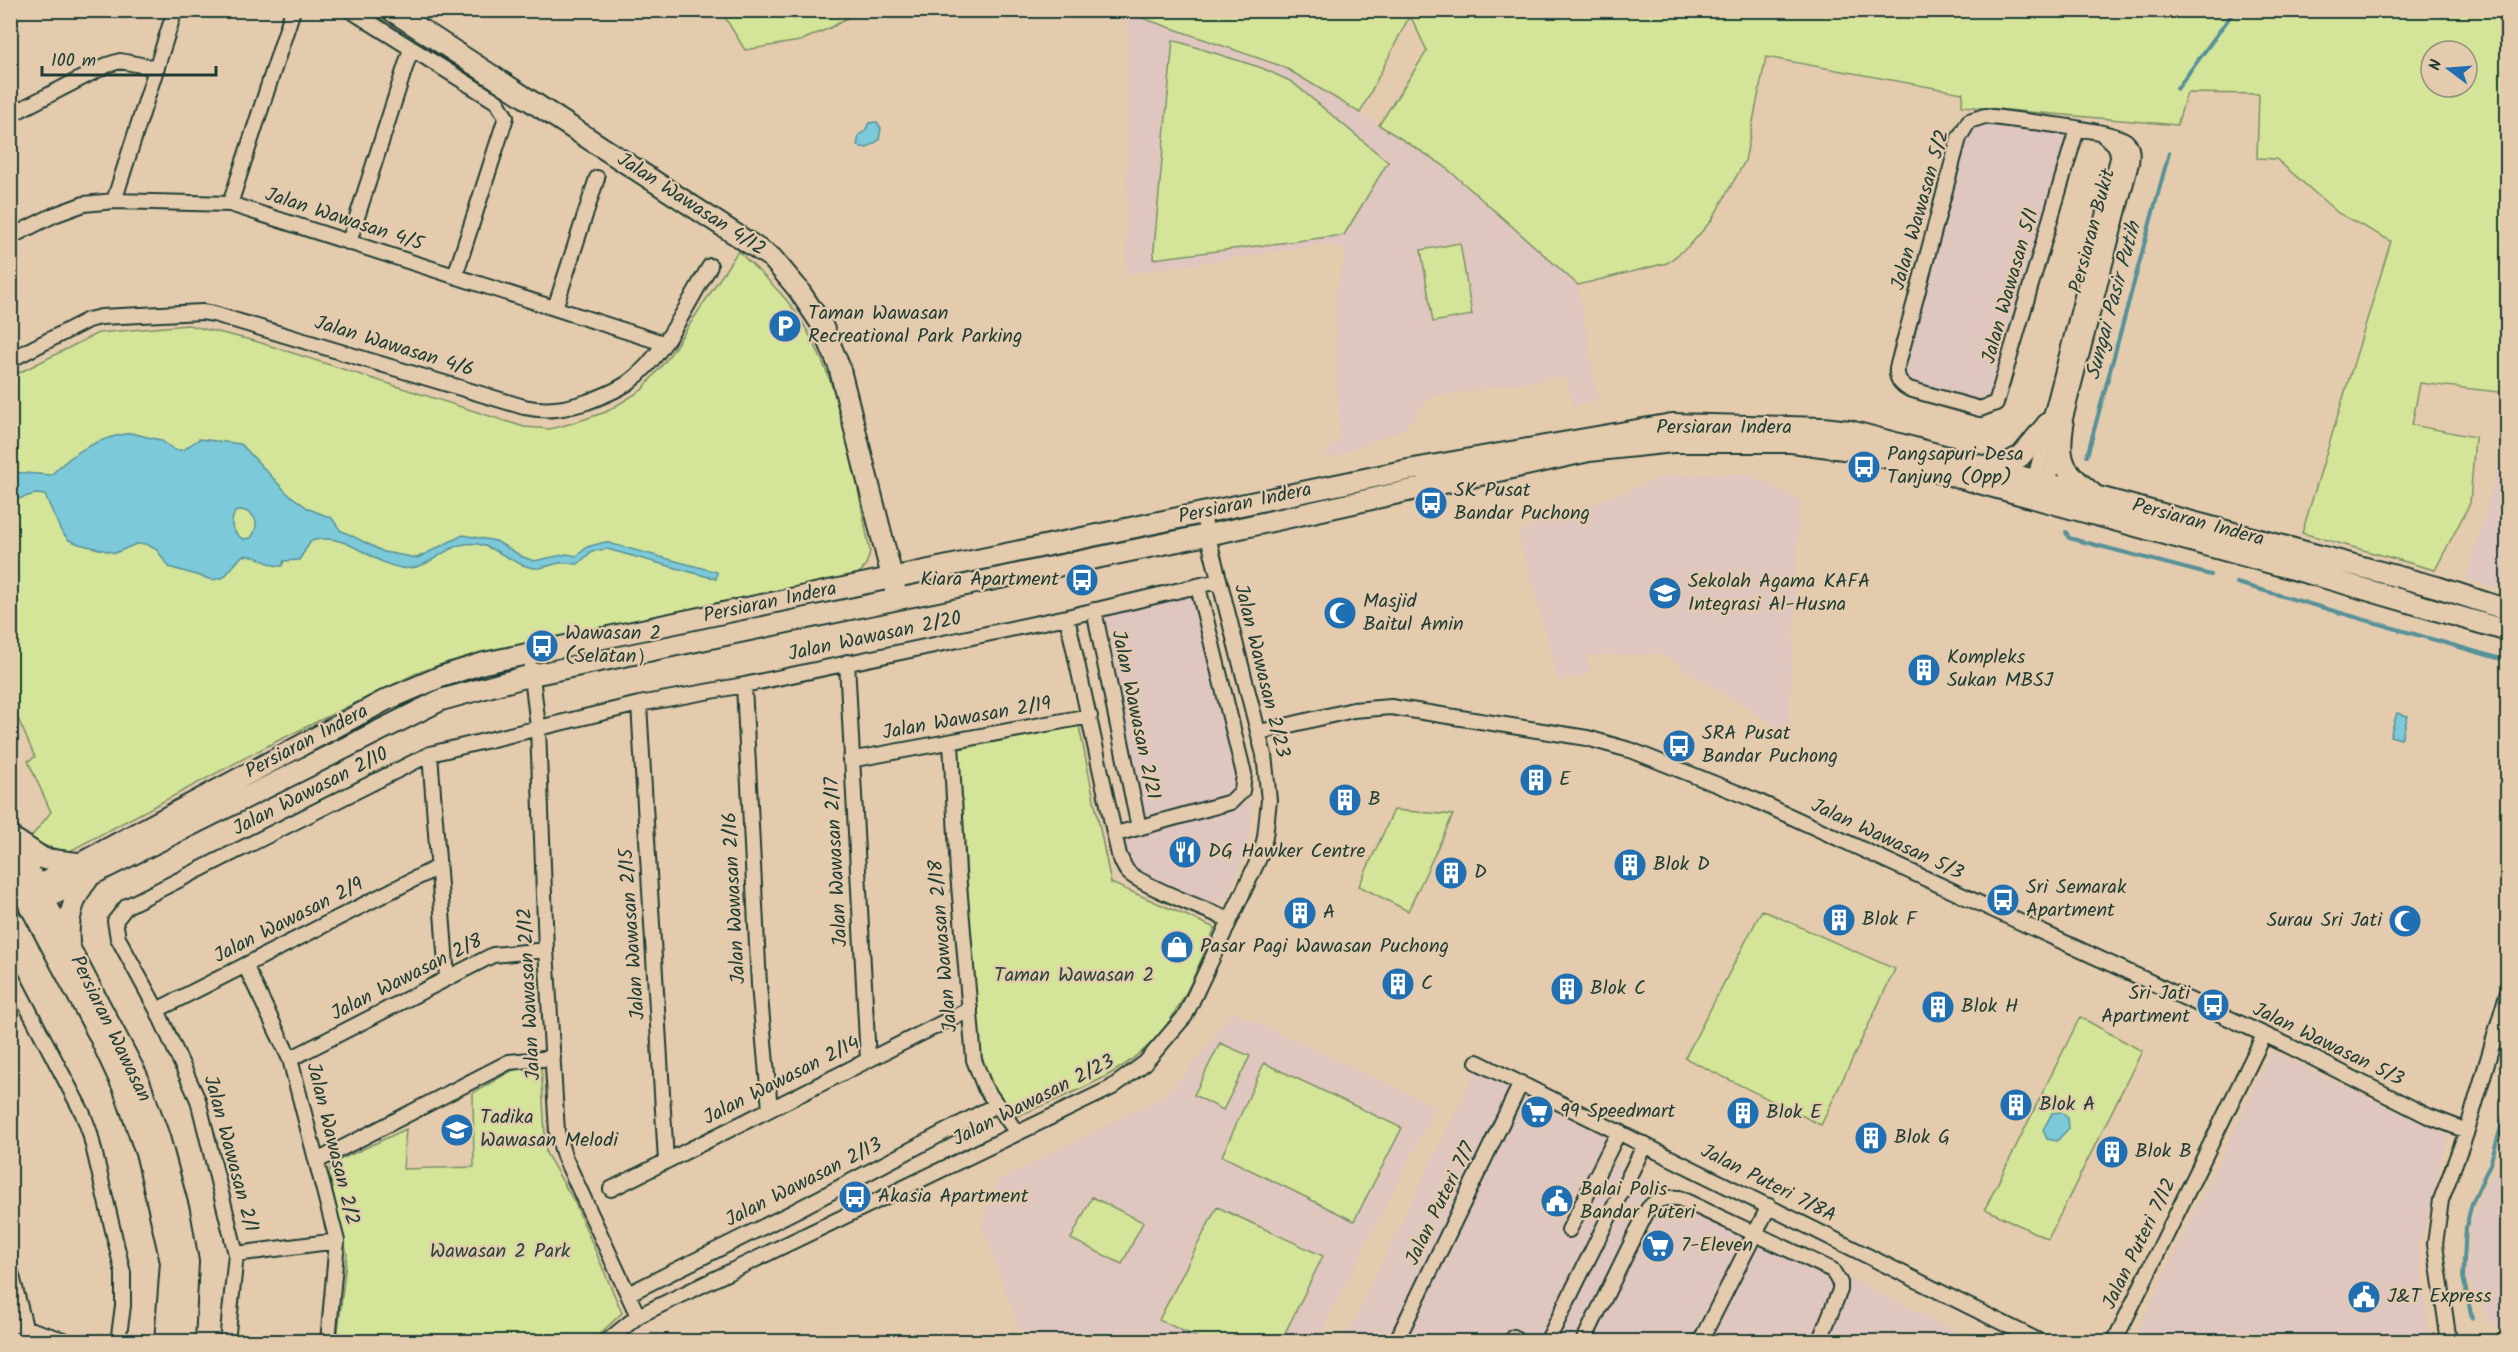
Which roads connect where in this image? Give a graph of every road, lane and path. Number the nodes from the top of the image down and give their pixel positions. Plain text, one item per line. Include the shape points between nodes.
1 (175, 10) edge
2 (292, 10) edge
3 (350, 10) edge
4 (391, 10) edge
5 (411, 49) junction
6 (157, 68) junction
7 (10, 115) edge
8 (2077, 129) junction
9 (2092, 131) joint
10 (597, 177) dead end
11 (114, 201) junction
12 (230, 204) junction
13 (10, 237) edge
14 (349, 242) junction
15 (710, 266) dead end
16 (455, 276) junction
17 (555, 308) junction
18 (663, 343) junction
19 (10, 360) edge
20 (1947, 401) joint
21 (2055, 425) junction
22 (1994, 470) junction
23 (2039, 491) junction
24 (2094, 495) junction
25 (1202, 513) junction
26 (1207, 535) junction
27 (885, 548) junction
28 (915, 573) junction
29 (892, 578) junction
30 (1218, 581) junction
31 (862, 584) junction
32 (1198, 587) junction
33 (897, 600) junction
34 (1094, 610) junction
35 (2508, 610) edge
36 (1067, 617) junction
37 (2508, 631) edge
38 (530, 654) junction
39 (847, 662) junction
40 (532, 675) junction
41 (744, 685) junction
42 (639, 704) junction
43 (1090, 716) junction
44 (538, 727) junction
45 (1260, 732) junction
46 (951, 743) junction
47 (430, 754) junction
48 (850, 760) junction
49 (1139, 828) junction
50 (1116, 834) junction
51 (11, 835) edge
52 (438, 867) junction
53 (10, 868) edge
54 (84, 871) junction
55 (34, 896) junction
56 (1230, 920) junction
57 (115, 921) joint
58 (69, 944) junction
59 (546, 950) junction
60 (245, 965) junction
61 (10, 974) edge
62 (447, 978) junction
63 (2508, 991) edge
64 (969, 1009) junction
65 (157, 1010) junction
66 (2264, 1035) junction
67 (553, 1058) junction
68 (290, 1059) junction
69 (868, 1060) junction
70 (1478, 1062) dead end
71 (1521, 1083) junction
72 (996, 1105) junction
73 (770, 1109) junction
74 (1619, 1131) junction
75 (2467, 1131) junction
76 (1017, 1133) junction
77 (1645, 1144) junction
78 (317, 1161) junction
79 (666, 1161) junction
80 (611, 1189) dead end
81 (1768, 1206) junction
82 (1569, 1230) dead end
83 (1754, 1234) junction
84 (337, 1241) junction
85 (236, 1254) junction
86 (10, 1268) edge
87 (627, 1294) junction
88 (638, 1316) junction
89 (10, 1323) edge
90 (25, 1327) junction
91 (70, 1341) edge
92 (118, 1341) edge
93 (165, 1341) edge
94 (184, 1341) edge
95 (227, 1341) edge
96 (328, 1341) edge
97 (606, 1341) edge
98 (1396, 1341) edge
99 (1547, 1341) edge
100 (1583, 1341) edge
101 (1700, 1341) edge
102 (1819, 1341) edge
103 (2041, 1341) edge
104 (2114, 1341) edge
105 (2449, 1341) edge

1 - 6 street
2 - 12 street
3 - 5 street
4 - 27 main road, Jalan Wawasan 4/12 via 772,258 822,325 839,366
5 - 14 street
5 - 16 street via 497,102 506,117
6 - 7 street via 120,61 107,65
6 - 11 street
8 - 9 street, Jalan Wawasan 5/2
8 - 20 street, Jalan Wawasan 5/1 via 1999,398 1986,408
8 - 20 street, Jalan Wawasan 5/2 via 1985,116 1976,117 1964,128 1896,376 1909,389
9 - 21 street, Persiaran Bukit via 2129,144 2131,163
10 - 17 street
11 - 12 street, Jalan Wawasan 4/5
11 - 13 street, Jalan Wawasan 4/5 via 69,208
12 - 14 street, Jalan Wawasan 4/5
14 - 16 street, Jalan Wawasan 4/5
15 - 18 street, Jalan Wawasan 4/6
16 - 17 street, Jalan Wawasan 4/5
17 - 18 street, Jalan Wawasan 4/5
18 - 19 street, Jalan Wawasan 4/6 via 629,382 597,398 553,411 524,407 202,312 88,320
21 - 22 main road via 2021,456
21 - 23 street, Persiaran Bukit
21 - 24 main road via 2060,455 2071,475
22 - 23 main road, Persiaran Indera
22 - 25 main road, Persiaran Indera via 1850,431 1672,424 1408,470
23 - 24 main road, Persiaran Indera
23 - 26 main road, Persiaran Indera via 1828,446 1792,442 1673,442 1589,451
23 - 37 main road, Persiaran Indera
24 - 35 main road, Persiaran Indera via 2437,587
25 - 26 street, Jalan Wawasan 2/23
25 - 28 main road, Persiaran Indera
26 - 30 street, Jalan Wawasan 2/23
26 - 33 main road, Persiaran Indera
27 - 28 main road
27 - 29 main road, Jalan Wawasan 4/12
27 - 31 main road
28 - 29 main road, Persiaran Indera
29 - 31 main road, Persiaran Indera
29 - 33 main road, Jalan Wawasan 4/12
30 - 32 street, Jalan Wawasan 2/20
30 - 45 street, Jalan Wawasan 2/23
31 - 38 main road, Persiaran Indera
32 - 34 street, Jalan Wawasan 2/20
32 - 49 street via 1245,782 1232,802
33 - 40 main road, Persiaran Indera
34 - 36 street, Jalan Wawasan 2/20
34 - 49 street, Jalan Wawasan 2/21
36 - 39 street, Jalan Wawasan 2/20
36 - 43 street
38 - 40 street, Jalan Wawasan 2/12
38 - 54 main road, Persiaran Indera via 484,663 386,700
39 - 41 street, Jalan Wawasan 2/20
39 - 48 street, Jalan Wawasan 2/17
40 - 44 street, Jalan Wawasan 2/12
40 - 54 main road, Persiaran Indera via 441,700
41 - 42 street, Jalan Wawasan 2/20
41 - 73 street, Jalan Wawasan 2/16 via 759,985
42 - 44 street, Jalan Wawasan 2/20
42 - 79 street, Jalan Wawasan 2/15
43 - 46 street, Jalan Wawasan 2/19
43 - 50 street
44 - 47 street, Jalan Wawasan 2/10
44 - 59 street, Jalan Wawasan 2/12
45 - 56 street, Jalan Wawasan 2/23 via 1268,780 1265,837
45 - 66 street, Jalan Wawasan 5/3 via 1353,710 1391,707 1611,744 1755,800
46 - 48 street, Jalan Wawasan 2/19
46 - 64 street, Jalan Wawasan 2/18
47 - 52 street
47 - 57 street, Jalan Wawasan 2/10 via 127,906
48 - 69 street, Jalan Wawasan 2/17
49 - 50 street
50 - 56 street via 1119,855 1128,872
51 - 54 main road via 44,859
51 - 55 main road, Persiaran Wawasan
52 - 60 street, Jalan Wawasan 2/9
52 - 62 street
53 - 55 main road, Persiaran Wawasan
54 - 55 main road, Persiaran Indera
54 - 58 main road via 68,926
55 - 58 main road, Persiaran Wawasan
55 - 93 main road, Persiaran Wawasan via 115,1071 147,1156 171,1262
56 - 76 street, Jalan Wawasan 2/23 via 1185,1016 1145,1063 1111,1088
57 - 65 street, Jalan Wawasan 2/1 via 118,938
58 - 94 main road, Persiaran Wawasan via 138,1076 159,1137 188,1262
59 - 62 street, Jalan Wawasan 2/8 via 493,955
59 - 67 street, Jalan Wawasan 2/12
60 - 65 street, Jalan Wawasan 2/9
60 - 68 street, Jalan Wawasan 2/2
61 - 92 street via 90,1134 123,1273
62 - 68 street, Jalan Wawasan 2/8
63 - 75 street
64 - 69 street, Jalan Wawasan 2/14
64 - 72 street, Jalan Wawasan 2/18 via 974,1060
65 - 85 street, Jalan Wawasan 2/1 via 198,1100
66 - 75 street, Jalan Wawasan 5/3 via 2428,1116
66 - 104 street, Jalan Puteri 7/12
67 - 78 street via 509,1062
67 - 87 street, Jalan Wawasan 2/12 via 557,1132 564,1156
68 - 78 street, Jalan Wawasan 2/2
69 - 73 street, Jalan Wawasan 2/14
70 - 71 street, Jalan Puteri 7/8A
71 - 74 street, Jalan Puteri 7/8A
71 - 98 street, Jalan Puteri 7/7
72 - 76 street, Jalan Wawasan 2/18
72 - 87 street, Jalan Wawasan 2/13
73 - 79 street, Jalan Wawasan 2/14
74 - 77 street, Jalan Puteri 7/8A
74 - 82 street
75 - 105 street via 2441,1200 2434,1244
76 - 88 street, Jalan Wawasan 2/23
77 - 81 street, Jalan Puteri 7/8A
77 - 99 street
78 - 84 street, Jalan Wawasan 2/2
79 - 80 street, Jalan Wawasan 2/14
81 - 83 street
81 - 103 street, Jalan Puteri 7/8A
83 - 100 street via 1679,1198 1661,1198 1648,1209
83 - 101 street
83 - 102 street via 1832,1270 1838,1277 1840,1290
84 - 85 street
84 - 96 street, Jalan Wawasan 2/2
85 - 95 street, Jalan Wawasan 2/1
86 - 90 street
87 - 88 street, Jalan Wawasan 2/12
88 - 97 street, Jalan Wawasan 2/23
89 - 90 street
90 - 91 street

